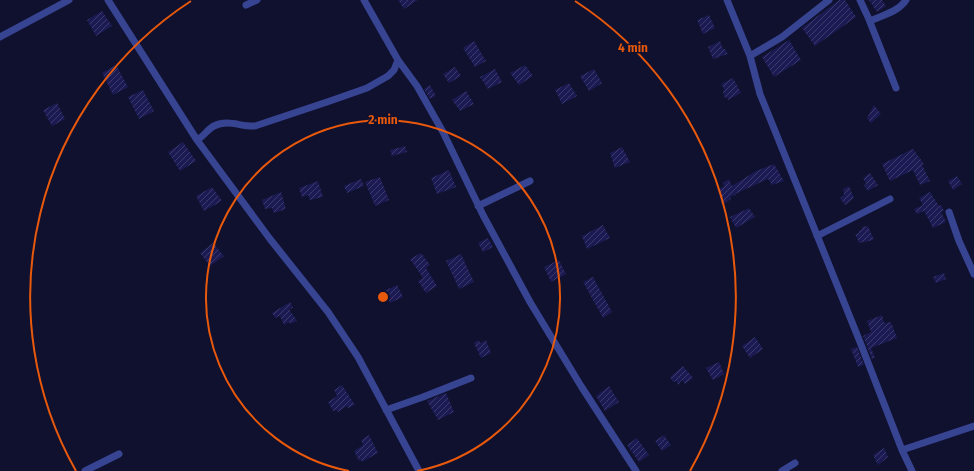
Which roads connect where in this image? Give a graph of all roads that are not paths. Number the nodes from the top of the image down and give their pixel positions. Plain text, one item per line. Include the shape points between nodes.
1 (68, 0) edge
2 (108, 0) edge
3 (258, 0) edge
4 (364, 0) edge
5 (727, 0) edge
6 (829, 0) edge
7 (860, 0) edge
8 (906, 0) edge
9 (246, 5) dead end
10 (870, 21) junction
11 (0, 37) edge
12 (750, 56) junction
13 (398, 60) junction
14 (896, 88) dead end
15 (197, 140) junction
16 (530, 181) dead end
17 (890, 200) dead end
18 (478, 206) junction
19 (949, 212) dead end
20 (817, 236) junction
21 (974, 274) edge
22 (471, 378) dead end
23 (386, 410) junction
24 (974, 426) edge
25 (902, 450) junction
26 (120, 454) dead end
27 (795, 462) dead end
28 (85, 471) edge
29 (419, 471) edge
30 (636, 471) edge
31 (782, 471) edge
32 (912, 471) edge

1 - 11 street
2 - 15 street
3 - 9 street
4 - 13 street
5 - 12 street
6 - 12 street via 782,37
7 - 10 street
8 - 10 street via 894,11
10 - 14 street
12 - 20 street via 764,104
13 - 15 street via 388,76 356,93 255,126 219,124
13 - 18 street via 417,86 443,132
15 - 23 street via 258,224 328,312 358,358
16 - 18 street
17 - 20 street
18 - 30 street via 530,302
19 - 21 street
20 - 25 street
22 - 23 street
23 - 29 street
24 - 25 street
25 - 32 street
26 - 28 street
27 - 31 street

